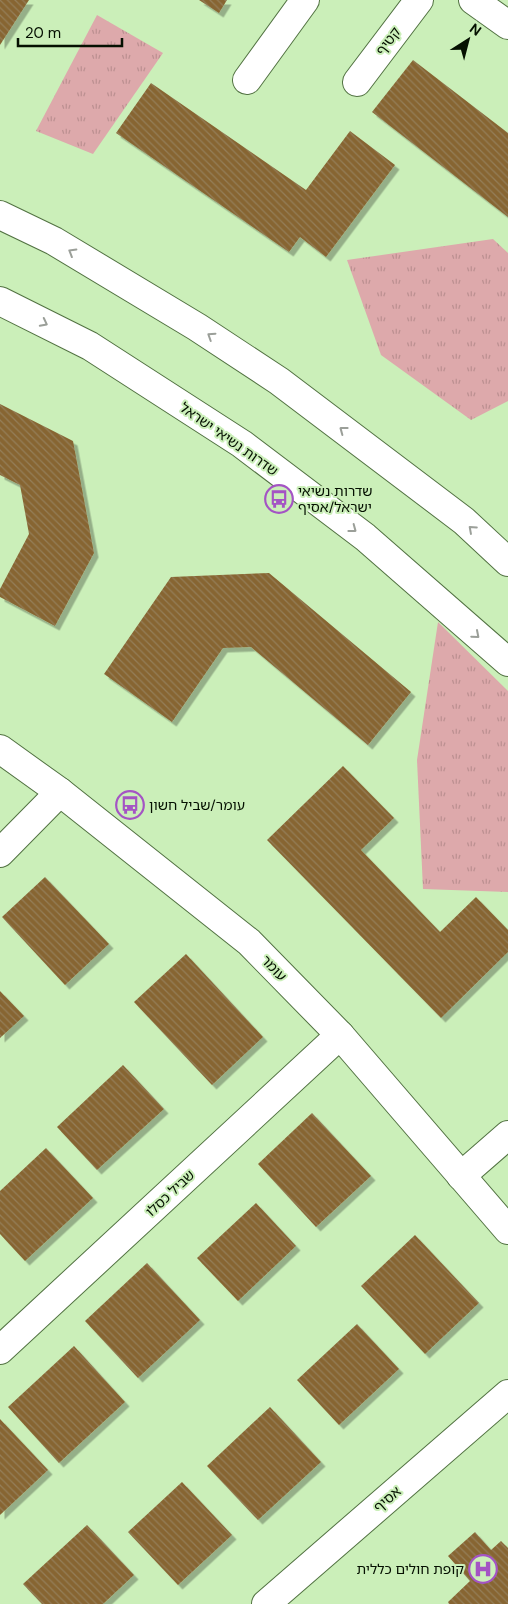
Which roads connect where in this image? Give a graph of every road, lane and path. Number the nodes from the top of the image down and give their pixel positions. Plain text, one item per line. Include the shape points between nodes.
1 (305, 0) edge
2 (420, 0) edge
3 (473, 0) edge
4 (508, 26) edge
5 (247, 80) dead end
6 (357, 82) dead end
7 (0, 215) edge
8 (0, 301) edge
9 (508, 562) edge
10 (508, 662) edge
11 (0, 749) edge
12 (60, 792) junction
13 (0, 853) edge
14 (340, 1035) junction
15 (508, 1135) edge
16 (461, 1176) junction
17 (508, 1230) edge
18 (0, 1350) edge
19 (508, 1394) edge
20 (266, 1604) edge

1 - 5 street
2 - 6 street, קטיף
3 - 4 street
9 -> 7 street via 464,522 279,381 198,327 54,241
8 -> 10 street, שדרות נשיאי ישראל via 90,346 242,444 365,537
11 - 12 street, עומר
12 - 13 street
12 - 14 street, עומר via 249,942
14 - 16 street, עומר
14 - 18 street, שביל כסלו
15 - 16 street
16 - 17 street, עומר
19 - 20 street, אסיף

